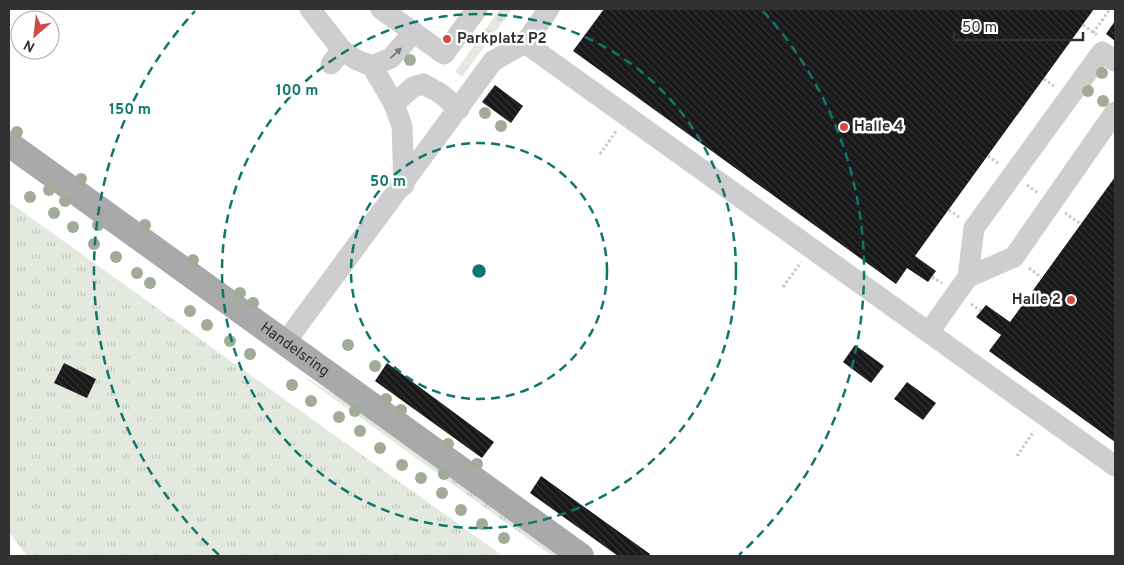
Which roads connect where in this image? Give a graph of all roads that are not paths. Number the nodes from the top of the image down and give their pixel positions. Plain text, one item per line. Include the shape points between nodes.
1 (310, 9) edge
2 (381, 9) edge
3 (477, 9) edge
4 (549, 9) edge
5 (414, 32) junction
6 (525, 42) junction
7 (1115, 61) edge
8 (372, 66) junction
9 (464, 102) junction
10 (394, 104) junction
11 (1115, 112) edge
12 (9, 144) edge
13 (404, 185) junction
14 (968, 277) junction
15 (929, 332) junction
16 (284, 344) junction
17 (1115, 466) edge
18 (581, 556) edge

1 - 8 street via 336,57
2 - 5 street
3 - 5 street via 444,54
4 - 6 street
8 -> 5 street via 391,58
6 - 9 street via 493,61
6 - 15 street
7 - 14 street via 1102,52 974,228
8 - 10 street
9 - 10 street via 423,84 413,87
9 - 13 street
10 - 13 street via 402,126
11 - 14 street via 1014,257
12 - 16 main road, Handelsring
13 - 16 street
14 - 15 street
15 - 17 street
16 - 18 main road, Handelsring

